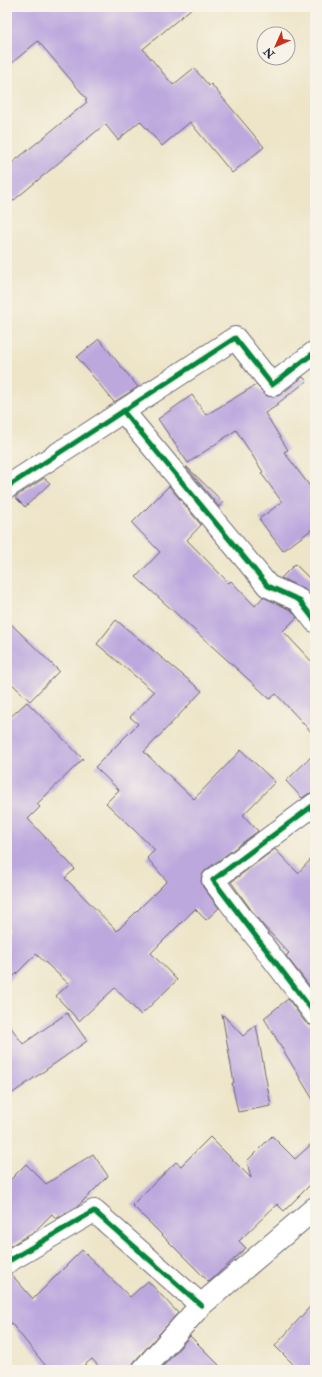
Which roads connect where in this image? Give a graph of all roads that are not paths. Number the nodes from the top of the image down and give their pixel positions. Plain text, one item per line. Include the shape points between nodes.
1 (315, 352) edge
2 (123, 411) junction
3 (7, 487) edge
4 (315, 621) edge
5 (315, 804) edge
6 (315, 1014) edge
7 (315, 1208) edge
8 (7, 1262) edge
9 (201, 1306) junction
10 (143, 1370) edge

1 - 2 street via 272,385 235,338
2 - 3 street
2 - 4 street via 268,586 299,600
5 - 6 street via 213,880
7 - 9 street
8 - 9 street via 94,1211
9 - 10 street

